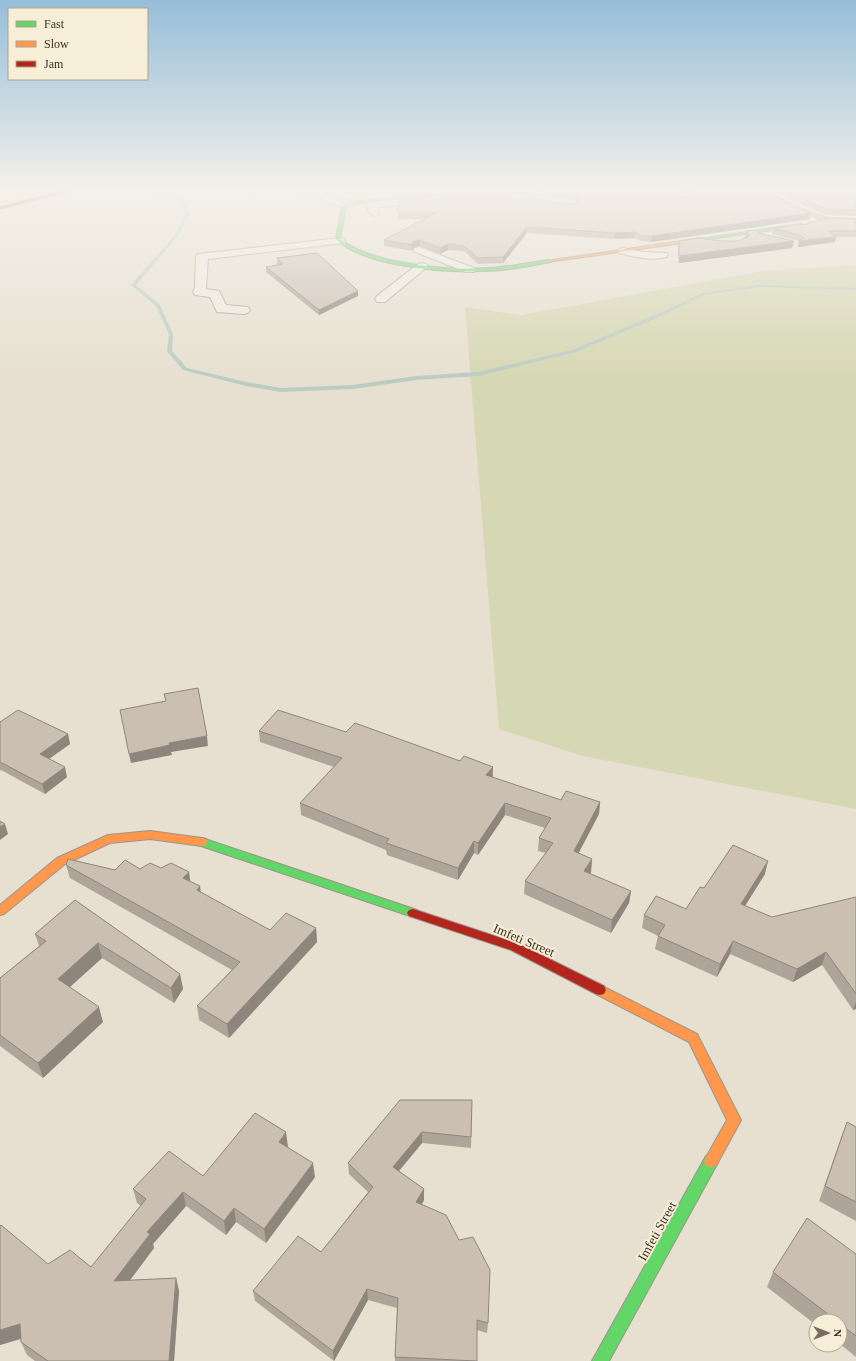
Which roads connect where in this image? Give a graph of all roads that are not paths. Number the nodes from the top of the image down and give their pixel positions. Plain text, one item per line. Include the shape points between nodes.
1 (234, 253) edge
2 (362, 253) edge
3 (425, 253) edge
4 (612, 253) edge
5 (631, 253) edge
6 (662, 255) dead end
7 (422, 266) junction
8 (470, 270) junction
9 (381, 299) dead end
10 (244, 310) dead end
11 (0, 911) edge
12 (600, 1361) edge

1 - 10 street via 202,256 199,292 215,294 221,309
2 - 7 main road
3 - 8 street
4 - 8 main road
5 - 6 street
7 - 8 main road
7 - 9 street
11 - 12 main road, Imfeti Street via 61,861 108,838 150,835 197,840 515,947 693,1038 734,1120

